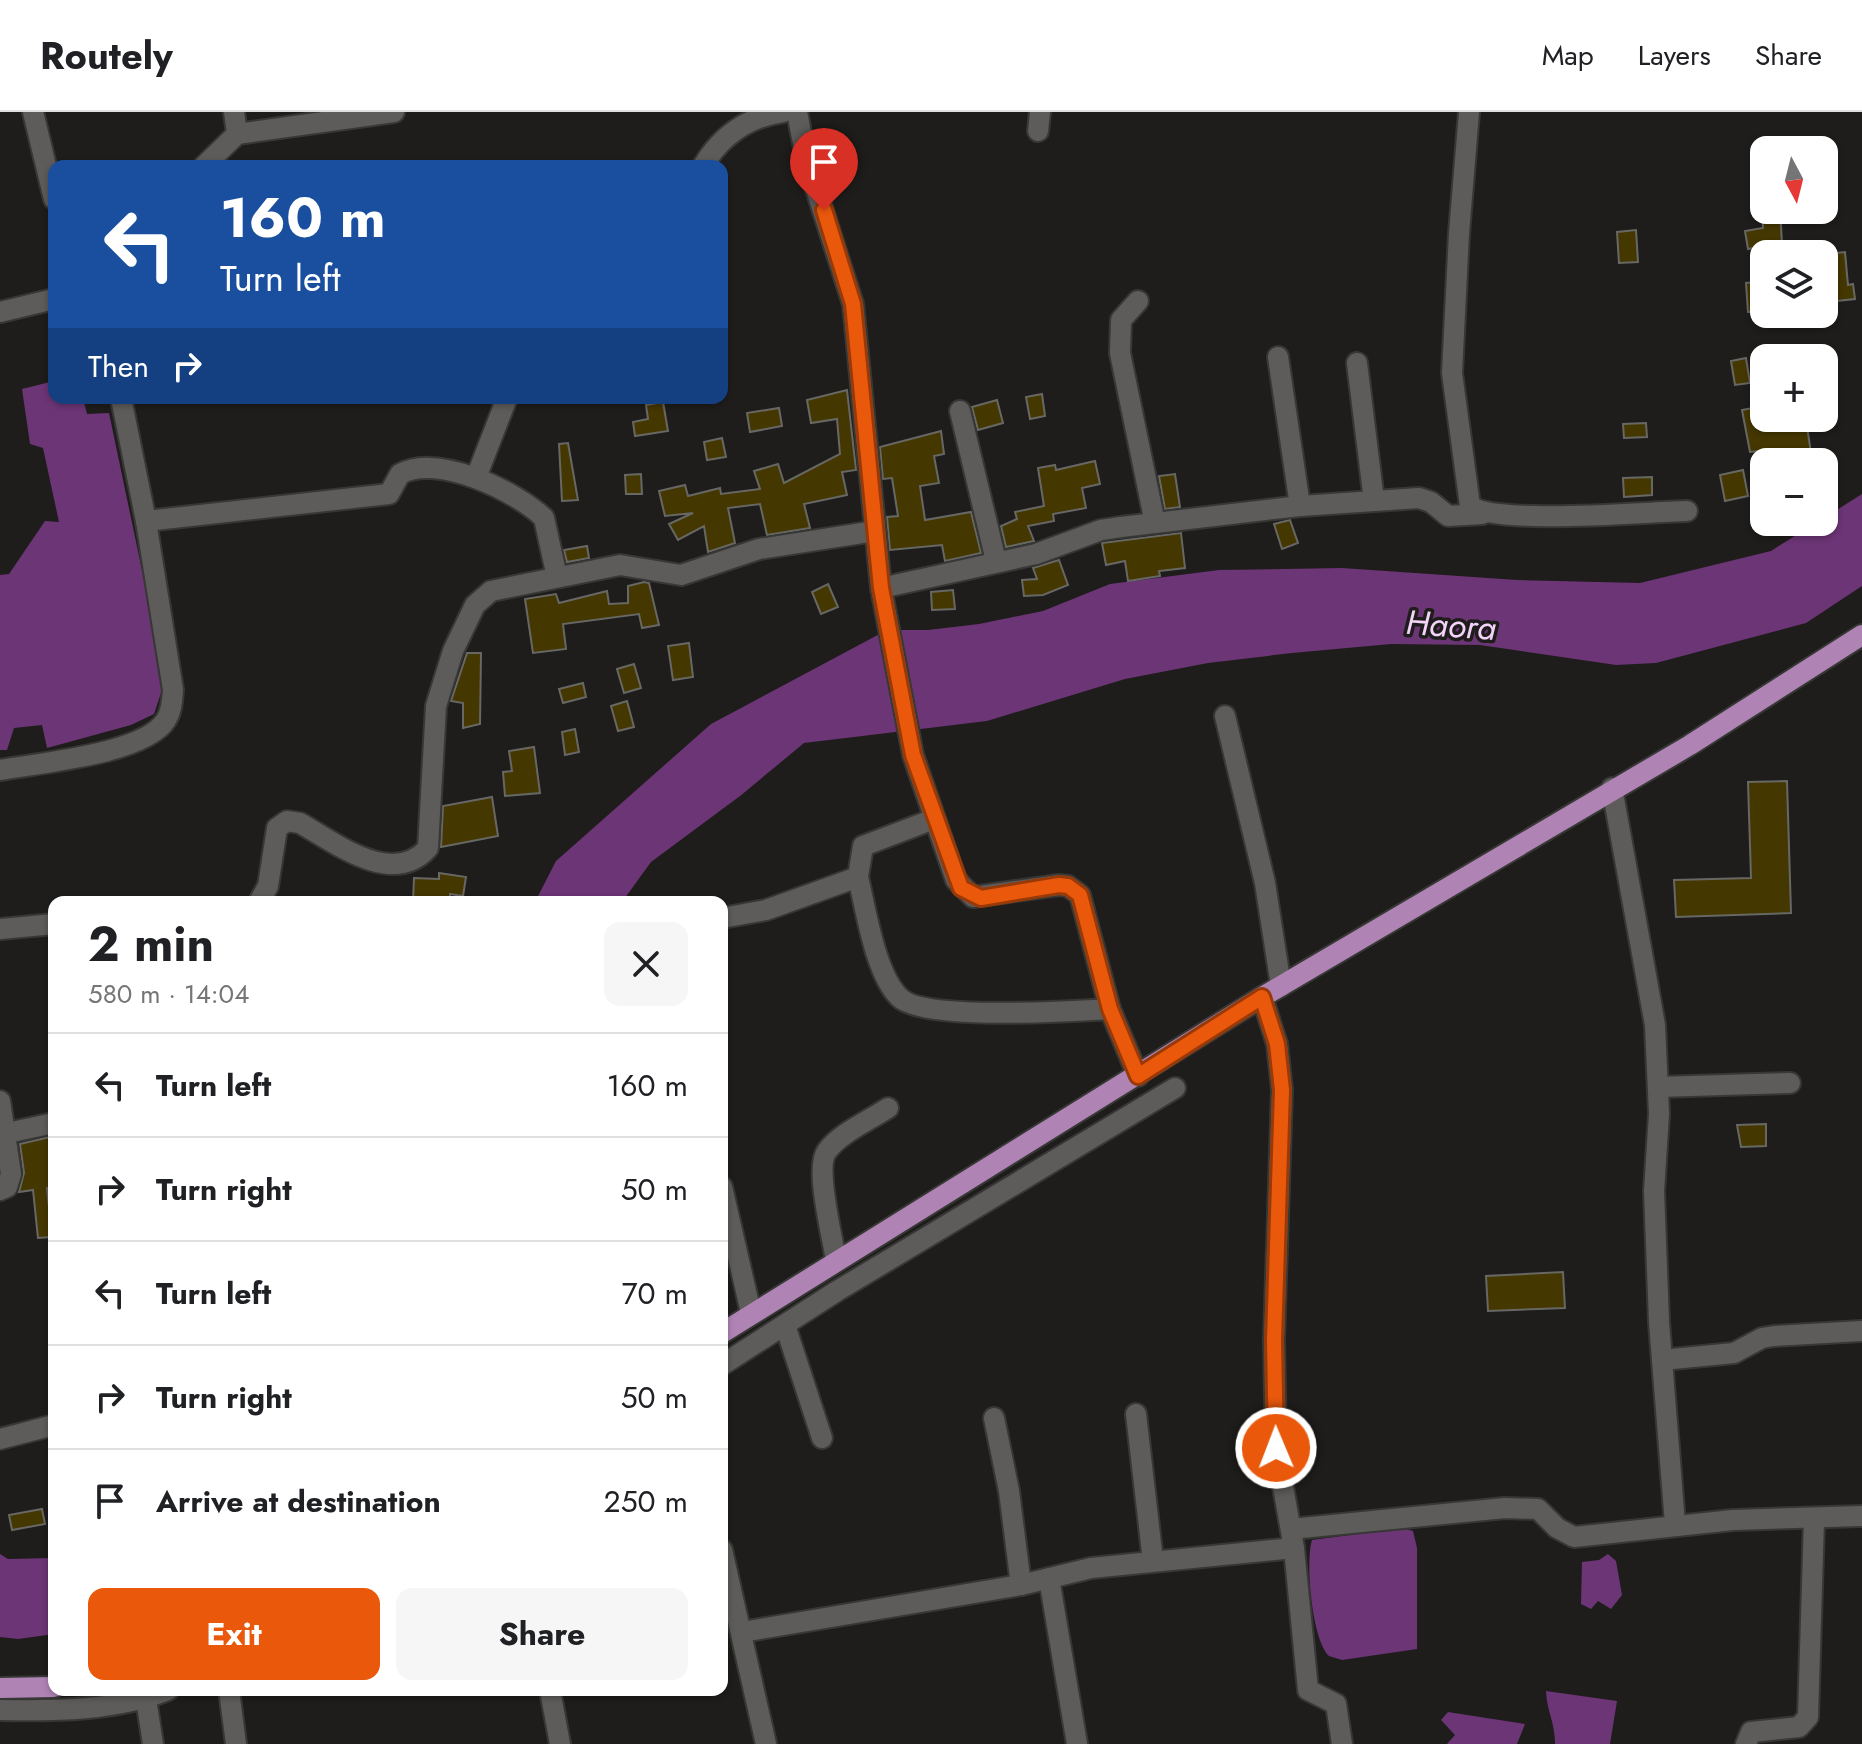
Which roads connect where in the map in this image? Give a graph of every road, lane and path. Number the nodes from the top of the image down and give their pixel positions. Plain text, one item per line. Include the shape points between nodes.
1 (33, 112) edge
2 (234, 112) edge
3 (394, 112) edge
4 (783, 112) edge
5 (797, 112) edge
6 (1469, 112) edge
7 (237, 134) junction
8 (210, 160) edge
9 (707, 160) edge
10 (48, 174) edge
11 (48, 300) edge
12 (1138, 301) dead end
13 (0, 312) edge
14 (1278, 357) dead end
15 (1357, 363) dead end
16 (122, 404) edge
17 (505, 404) edge
18 (960, 411) dead end
19 (477, 475) junction
20 (1374, 501) junction
21 (1300, 506) junction
22 (1687, 511) dead end
23 (1482, 514) junction
24 (146, 521) junction
25 (1155, 523) junction
26 (875, 531) junction
27 (996, 561) junction
28 (557, 577) junction
29 (881, 588) junction
30 (1862, 635) edge
31 (1225, 716) dead end
32 (0, 770) edge
33 (1612, 788) junction
34 (934, 819) junction
35 (858, 877) junction
36 (262, 896) edge
37 (728, 917) edge
38 (48, 925) edge
39 (0, 929) edge
40 (1281, 986) junction
41 (1262, 997) junction
42 (1110, 1009) junction
43 (1138, 1076) junction
44 (1790, 1083) dead end
45 (1658, 1087) junction
46 (1175, 1088) dead end
47 (0, 1101) edge
48 (888, 1108) dead end
49 (48, 1124) edge
50 (7, 1133) junction
51 (0, 1190) edge
52 (728, 1213) edge
53 (836, 1261) junction
54 (751, 1313) junction
55 (785, 1325) junction
56 (728, 1329) edge
57 (1862, 1331) edge
58 (1662, 1360) junction
59 (728, 1361) edge
60 (1136, 1414) dead end
61 (994, 1418) dead end
62 (48, 1427) edge
63 (822, 1438) dead end
64 (0, 1439) edge
65 (1862, 1516) edge
66 (1814, 1520) junction
67 (1675, 1524) junction
68 (1292, 1538) junction
69 (1153, 1561) junction
70 (728, 1575) edge
71 (1049, 1578) junction
72 (1021, 1585) junction
73 (742, 1632) junction
74 (48, 1687) edge
75 (0, 1688) edge
76 (153, 1696) edge
77 (230, 1696) edge
78 (551, 1696) edge
79 (146, 1699) junction
80 (0, 1710) edge
81 (153, 1744) edge
82 (236, 1744) edge
83 (560, 1744) edge
84 (766, 1744) edge
85 (1077, 1744) edge
86 (1342, 1744) edge
87 (1746, 1744) edge

1 - 10 street
2 - 7 street
3 - 7 street
4 - 9 street via 736,129
5 - 26 street via 806,158 853,304
6 - 23 street via 1452,373 1465,494
7 - 8 street
11 - 13 street
12 - 25 street via 1121,320 1120,353
14 - 21 street
15 - 20 street
16 - 24 street
17 - 19 street
18 - 27 street
19 - 24 street via 413,469 400,474 393,491 380,496
19 - 28 street via 544,518
20 - 21 street
20 - 23 street via 1419,498 1448,516
21 - 25 street
22 - 23 street
24 - 32 street via 173,690 167,719 146,738 120,746
25 - 27 street via 1101,530 1036,554
26 - 28 street via 759,549 681,575 620,565
26 - 29 street
27 - 29 street
28 - 36 street via 491,591 475,605 436,706 428,848 421,856 409,862 375,862 287,821 277,828
29 - 34 street via 913,755
30 - 33 main road via 1690,745
31 - 40 street via 1265,883
33 - 40 main road
33 - 45 street via 1650,988
34 - 35 street via 863,846
34 - 42 street via 956,880 973,897 1059,885 1080,895
35 - 37 street via 766,910
35 - 42 street via 888,981 912,1006 949,1012
38 - 39 street
40 - 41 main road
41 - 43 main road
41 - 68 street via 1277,1044 1282,1090 1276,1448
42 - 43 street
43 - 53 main road
44 - 45 street
45 - 58 street via 1653,1171
46 - 55 street
47 - 50 street
48 - 53 street via 824,1156
49 - 50 street
50 - 51 street via 10,1181
52 - 54 street
53 - 54 main road
54 - 56 main road
55 - 59 street
55 - 63 street
57 - 58 street via 1774,1336 1734,1353
58 - 67 street
60 - 69 street
61 - 72 street
62 - 64 street
65 - 66 street
66 - 67 street
66 - 87 street via 1808,1717 1799,1727 1751,1732
67 - 68 street via 1574,1537 1538,1509 1505,1508
68 - 69 street
68 - 86 street via 1308,1690 1336,1704
69 - 71 street
70 - 73 street
71 - 72 street
71 - 85 street
72 - 73 street
73 - 84 street
74 - 75 main road
76 - 79 street
77 - 82 street
78 - 83 street
79 - 80 street via 90,1708
79 - 81 street

